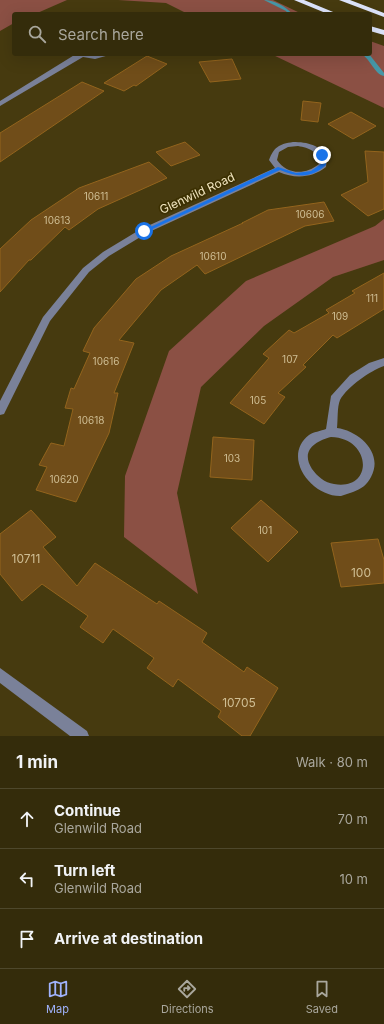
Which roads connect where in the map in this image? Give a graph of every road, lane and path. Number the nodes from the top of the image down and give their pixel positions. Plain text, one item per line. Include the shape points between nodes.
1 (298, 0) edge
2 (343, 0) edge
3 (329, 12) edge
4 (384, 15) edge
5 (372, 29) edge
6 (384, 33) edge
7 (77, 56) edge
8 (90, 56) edge
9 (100, 56) edge
10 (0, 104) edge
11 (279, 168) junction
12 (384, 362) edge
13 (0, 411) edge
14 (331, 432) junction
15 (0, 675) edge
16 (82, 736) edge

1 - 3 highway
2 - 4 highway
5 - 6 highway
7 - 10 street
8 - 9 street
11 - 11 street via 295,174 312,173 323,165 324,160 322,155 310,146 286,145 273,155
11 - 13 street, Glenwild Road via 144,231 106,254 86,270 46,319
12 - 14 street via 354,378 335,399
14 - 14 street via 316,435 306,444 302,452 302,462 312,479 322,486 343,490 354,487 363,481 368,473 370,463 367,454 353,437
15 - 16 street

